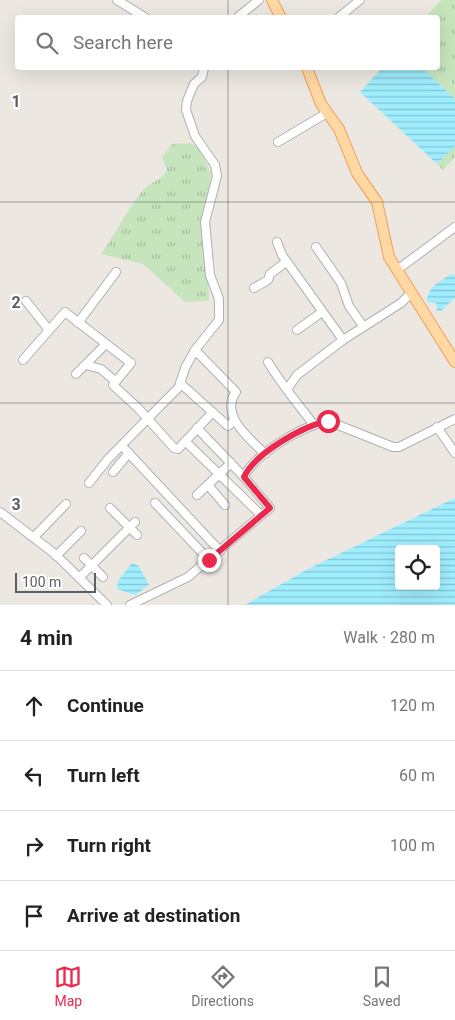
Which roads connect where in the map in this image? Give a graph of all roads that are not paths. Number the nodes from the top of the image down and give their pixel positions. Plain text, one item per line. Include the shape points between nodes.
1 (117, 0) edge
2 (259, 0) edge
3 (272, 0) edge
4 (360, 0) edge
5 (141, 15) edge
6 (240, 15) edge
7 (280, 15) edge
8 (342, 15) edge
9 (204, 70) edge
10 (308, 70) edge
11 (327, 113) junction
12 (278, 142) dead end
13 (455, 227) edge
14 (277, 242) dead end
15 (316, 247) dead end
16 (286, 262) junction
17 (397, 270) junction
18 (116, 272) dead end
19 (254, 288) dead end
20 (411, 294) junction
21 (26, 301) dead end
22 (322, 312) junction
23 (78, 323) junction
24 (363, 326) junction
25 (49, 330) junction
26 (297, 330) dead end
27 (343, 340) junction
28 (106, 344) junction
29 (196, 350) junction
30 (23, 360) dead end
31 (268, 362) dead end
32 (455, 362) edge
33 (86, 364) junction
34 (76, 374) dead end
35 (114, 381) junction
36 (180, 383) junction
37 (288, 388) junction
38 (212, 413) junction
39 (149, 419) junction
40 (455, 419) edge
41 (234, 421) junction
42 (314, 424) junction
43 (197, 428) junction
44 (437, 428) junction
45 (185, 441) junction
46 (122, 446) junction
47 (267, 452) junction
48 (129, 453) junction
49 (455, 453) edge
50 (231, 463) junction
51 (113, 472) dead end
52 (219, 475) junction
53 (242, 475) junction
54 (89, 483) dead end
55 (228, 484) junction
56 (208, 486) junction
57 (197, 495) dead end
58 (155, 503) dead end
59 (66, 504) dead end
60 (225, 505) dead end
61 (110, 508) dead end
62 (0, 512) edge
63 (261, 515) junction
64 (132, 525) junction
65 (81, 531) dead end
66 (136, 535) dead end
67 (34, 537) junction
68 (220, 551) junction
69 (56, 556) junction
70 (84, 558) dead end
71 (209, 560) junction
72 (92, 566) junction
73 (79, 578) junction
74 (103, 578) dead end
75 (107, 605) edge
76 (130, 605) edge

1 - 5 street
2 - 6 street
3 - 7 main road
4 - 8 street
9 - 29 street via 202,77 194,84 186,110 217,176 205,226 210,275 219,299 219,320
10 - 11 main road
11 - 12 street
11 - 17 main road via 339,129 357,173 376,202 389,257
13 - 17 street
14 - 16 street
15 - 24 street via 342,283 349,306
16 - 19 street via 270,274 268,280
16 - 22 street
17 - 20 main road
18 - 23 street
20 - 24 street
20 - 32 main road
21 - 25 street
22 - 26 street
22 - 27 street
23 - 25 street via 65,312
23 - 28 street
24 - 27 street
25 - 30 street
27 - 37 street via 297,374
28 - 33 street
28 - 35 street via 132,362
29 - 36 street
29 - 41 street via 236,392 231,402
31 - 37 street via 278,380
33 - 34 street
33 - 35 street via 101,369
35 - 39 street via 113,385
36 - 38 street
36 - 39 street
37 - 42 street
38 - 41 street via 228,426
38 - 43 street
39 - 45 street via 174,448 178,449
39 - 46 street
40 - 44 street
41 - 47 street
42 - 44 street via 328,421 393,447
42 - 47 street
43 - 45 street
43 - 50 street
44 - 49 street
45 - 52 street
46 - 48 street
46 - 54 street
47 - 53 street
48 - 51 street
48 - 68 street
50 - 52 street
50 - 53 street
52 - 55 street
52 - 56 street
53 - 55 street
53 - 63 street via 270,508
55 - 63 street
56 - 57 street
56 - 60 street
58 - 71 street
59 - 67 street
61 - 64 street
62 - 67 street
63 - 68 street
64 - 66 street
64 - 72 street
65 - 69 street
67 - 69 street
68 - 71 street
69 - 73 street
70 - 72 street
71 - 76 street via 188,578
72 - 73 street
72 - 74 street
73 - 75 street

